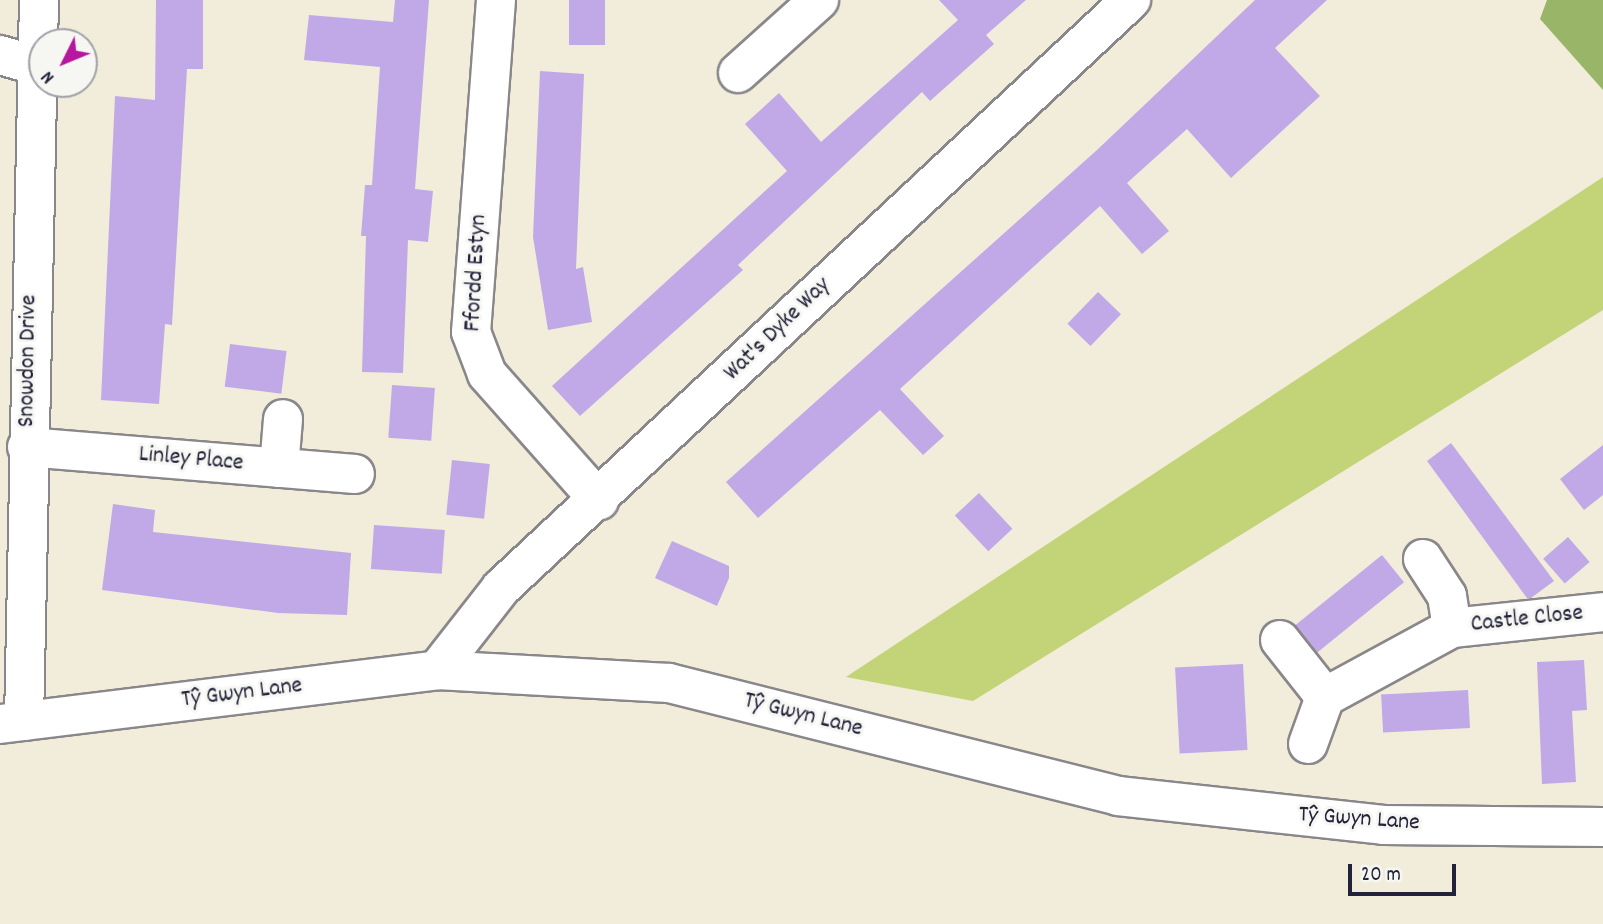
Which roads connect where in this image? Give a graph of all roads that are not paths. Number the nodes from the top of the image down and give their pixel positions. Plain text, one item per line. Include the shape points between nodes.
1 (38, 0) edge
2 (496, 0) edge
3 (1131, 0) edge
4 (805, 5) edge
5 (37, 28) edge
6 (0, 55) edge
7 (28, 63) edge
8 (738, 73) dead end
9 (35, 98) edge
10 (283, 419) dead end
11 (27, 447) junction
12 (279, 468) junction
13 (355, 474) dead end
14 (13, 498) edge
15 (599, 500) junction
16 (1423, 559) dead end
17 (1603, 612) edge
18 (1452, 628) junction
19 (1280, 639) dead end
20 (437, 670) junction
21 (1325, 697) junction
22 (12, 723) edge
23 (1308, 744) dead end
24 (1603, 827) edge

1 - 5 street, Snowdon Drive
2 - 15 street, Ffordd Estyn via 471,332 487,374
3 - 15 street, Wat's Dyke Way
4 - 8 street
6 - 7 street
9 - 11 street, Snowdon Drive
10 - 12 street
11 - 12 street, Linley Place
11 - 14 street, Snowdon Drive
12 - 13 street, Linley Place
14 - 22 street, Snowdon Drive
15 - 20 street, Wat's Dyke Way via 501,588
16 - 18 street, Castle Close via 1447,596
17 - 18 street, Castle Close
18 - 21 street, Castle Close
19 - 21 street
20 - 22 street, Tŷ Gwyn Lane
20 - 24 street, Tŷ Gwyn Lane via 669,683 1118,796 1383,825
21 - 23 street

